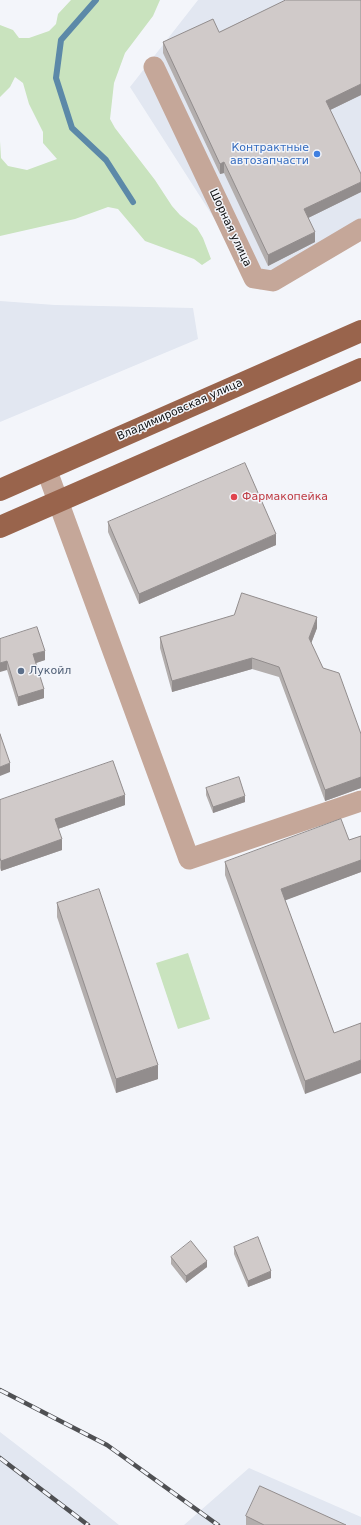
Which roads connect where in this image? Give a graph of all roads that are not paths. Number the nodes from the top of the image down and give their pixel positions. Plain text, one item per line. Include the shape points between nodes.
1 (154, 68) dead end
2 (361, 229) edge
3 (361, 331) edge
4 (361, 369) edge
5 (47, 470) junction
6 (0, 490) edge
7 (58, 502) junction
8 (0, 527) edge
9 (361, 801) edge

1 - 2 street, Шорная улица via 254,278 273,281
3 - 5 main road, Владимировская улица
4 - 7 main road
5 - 6 main road, Владимировская улица
5 - 7 street
7 - 8 main road
7 - 9 street via 189,859

